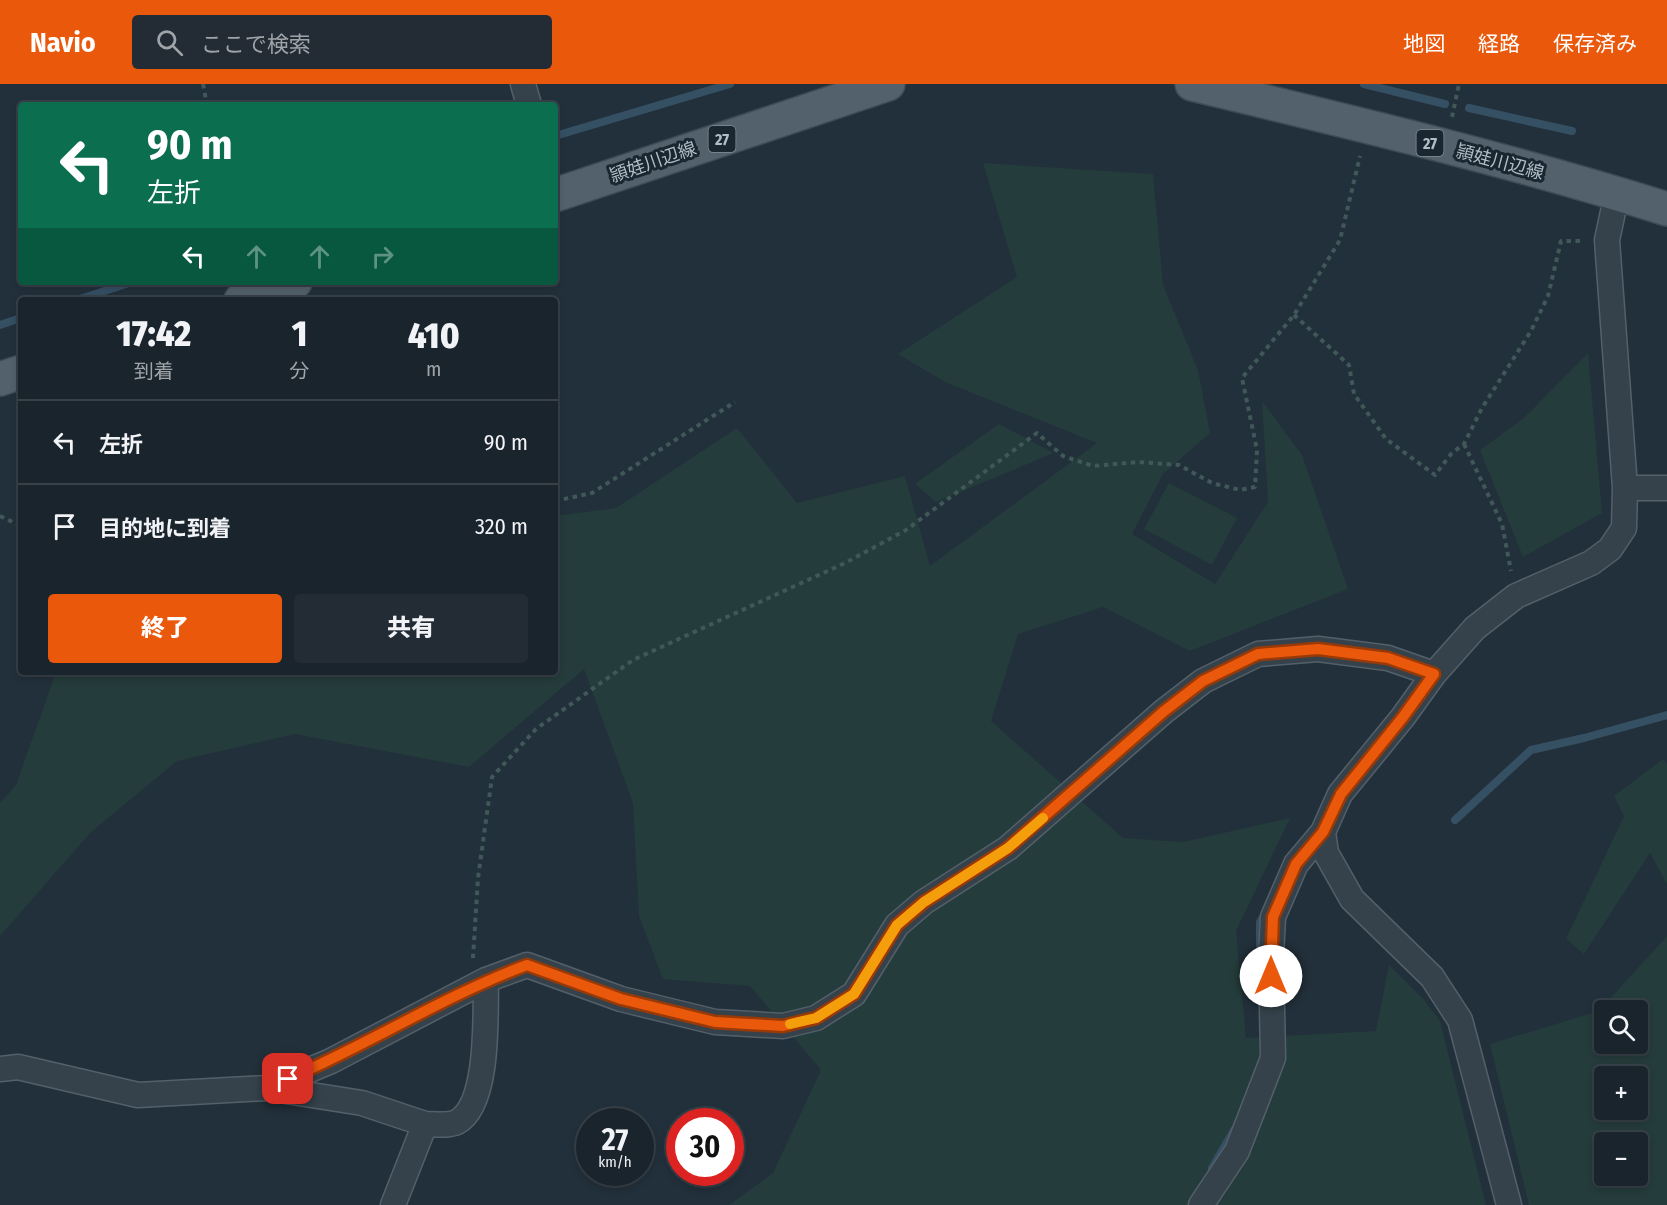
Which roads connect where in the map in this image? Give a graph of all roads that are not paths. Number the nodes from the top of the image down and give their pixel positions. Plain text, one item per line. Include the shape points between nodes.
1 (523, 84) edge
2 (888, 84) edge
3 (1192, 84) edge
4 (528, 102) edge
5 (1617, 193) junction
6 (558, 194) edge
7 (1667, 208) edge
8 (286, 285) edge
9 (250, 297) edge
10 (18, 373) edge
11 (0, 379) edge
12 (1625, 488) junction
13 (1667, 488) edge
14 (1434, 674) junction
15 (1323, 832) junction
16 (486, 980) junction
17 (0, 1069) edge
18 (267, 1088) junction
19 (425, 1124) junction
20 (393, 1205) edge
21 (1201, 1205) edge
22 (1509, 1205) edge

1 - 4 street
2 - 6 main road, 頴娃川辺線 / 27
3 - 5 main road, 頴娃川辺線 / 27
5 - 7 main road, 頴娃川辺線 / 27
5 - 12 street via 1607,240
8 - 9 main road
10 - 11 main road
12 - 13 street
12 - 14 street via 1624,528 1610,549 1591,563 1516,596 1475,628
14 - 15 street via 1341,794
14 - 16 street via 1388,658 1318,649 1258,654 1203,681 1008,848 924,902 897,925 854,994 816,1018 783,1026 715,1022 621,999 527,965
15 - 21 street via 1296,864 1273,917 1273,1058 1238,1151
15 - 22 street via 1326,853 1352,899 1432,977 1460,1020
16 - 18 street via 331,1061
16 - 19 street via 483,1073 468,1113 455,1124
17 - 18 street via 18,1066 138,1095
18 - 19 street via 362,1103
19 - 20 street

